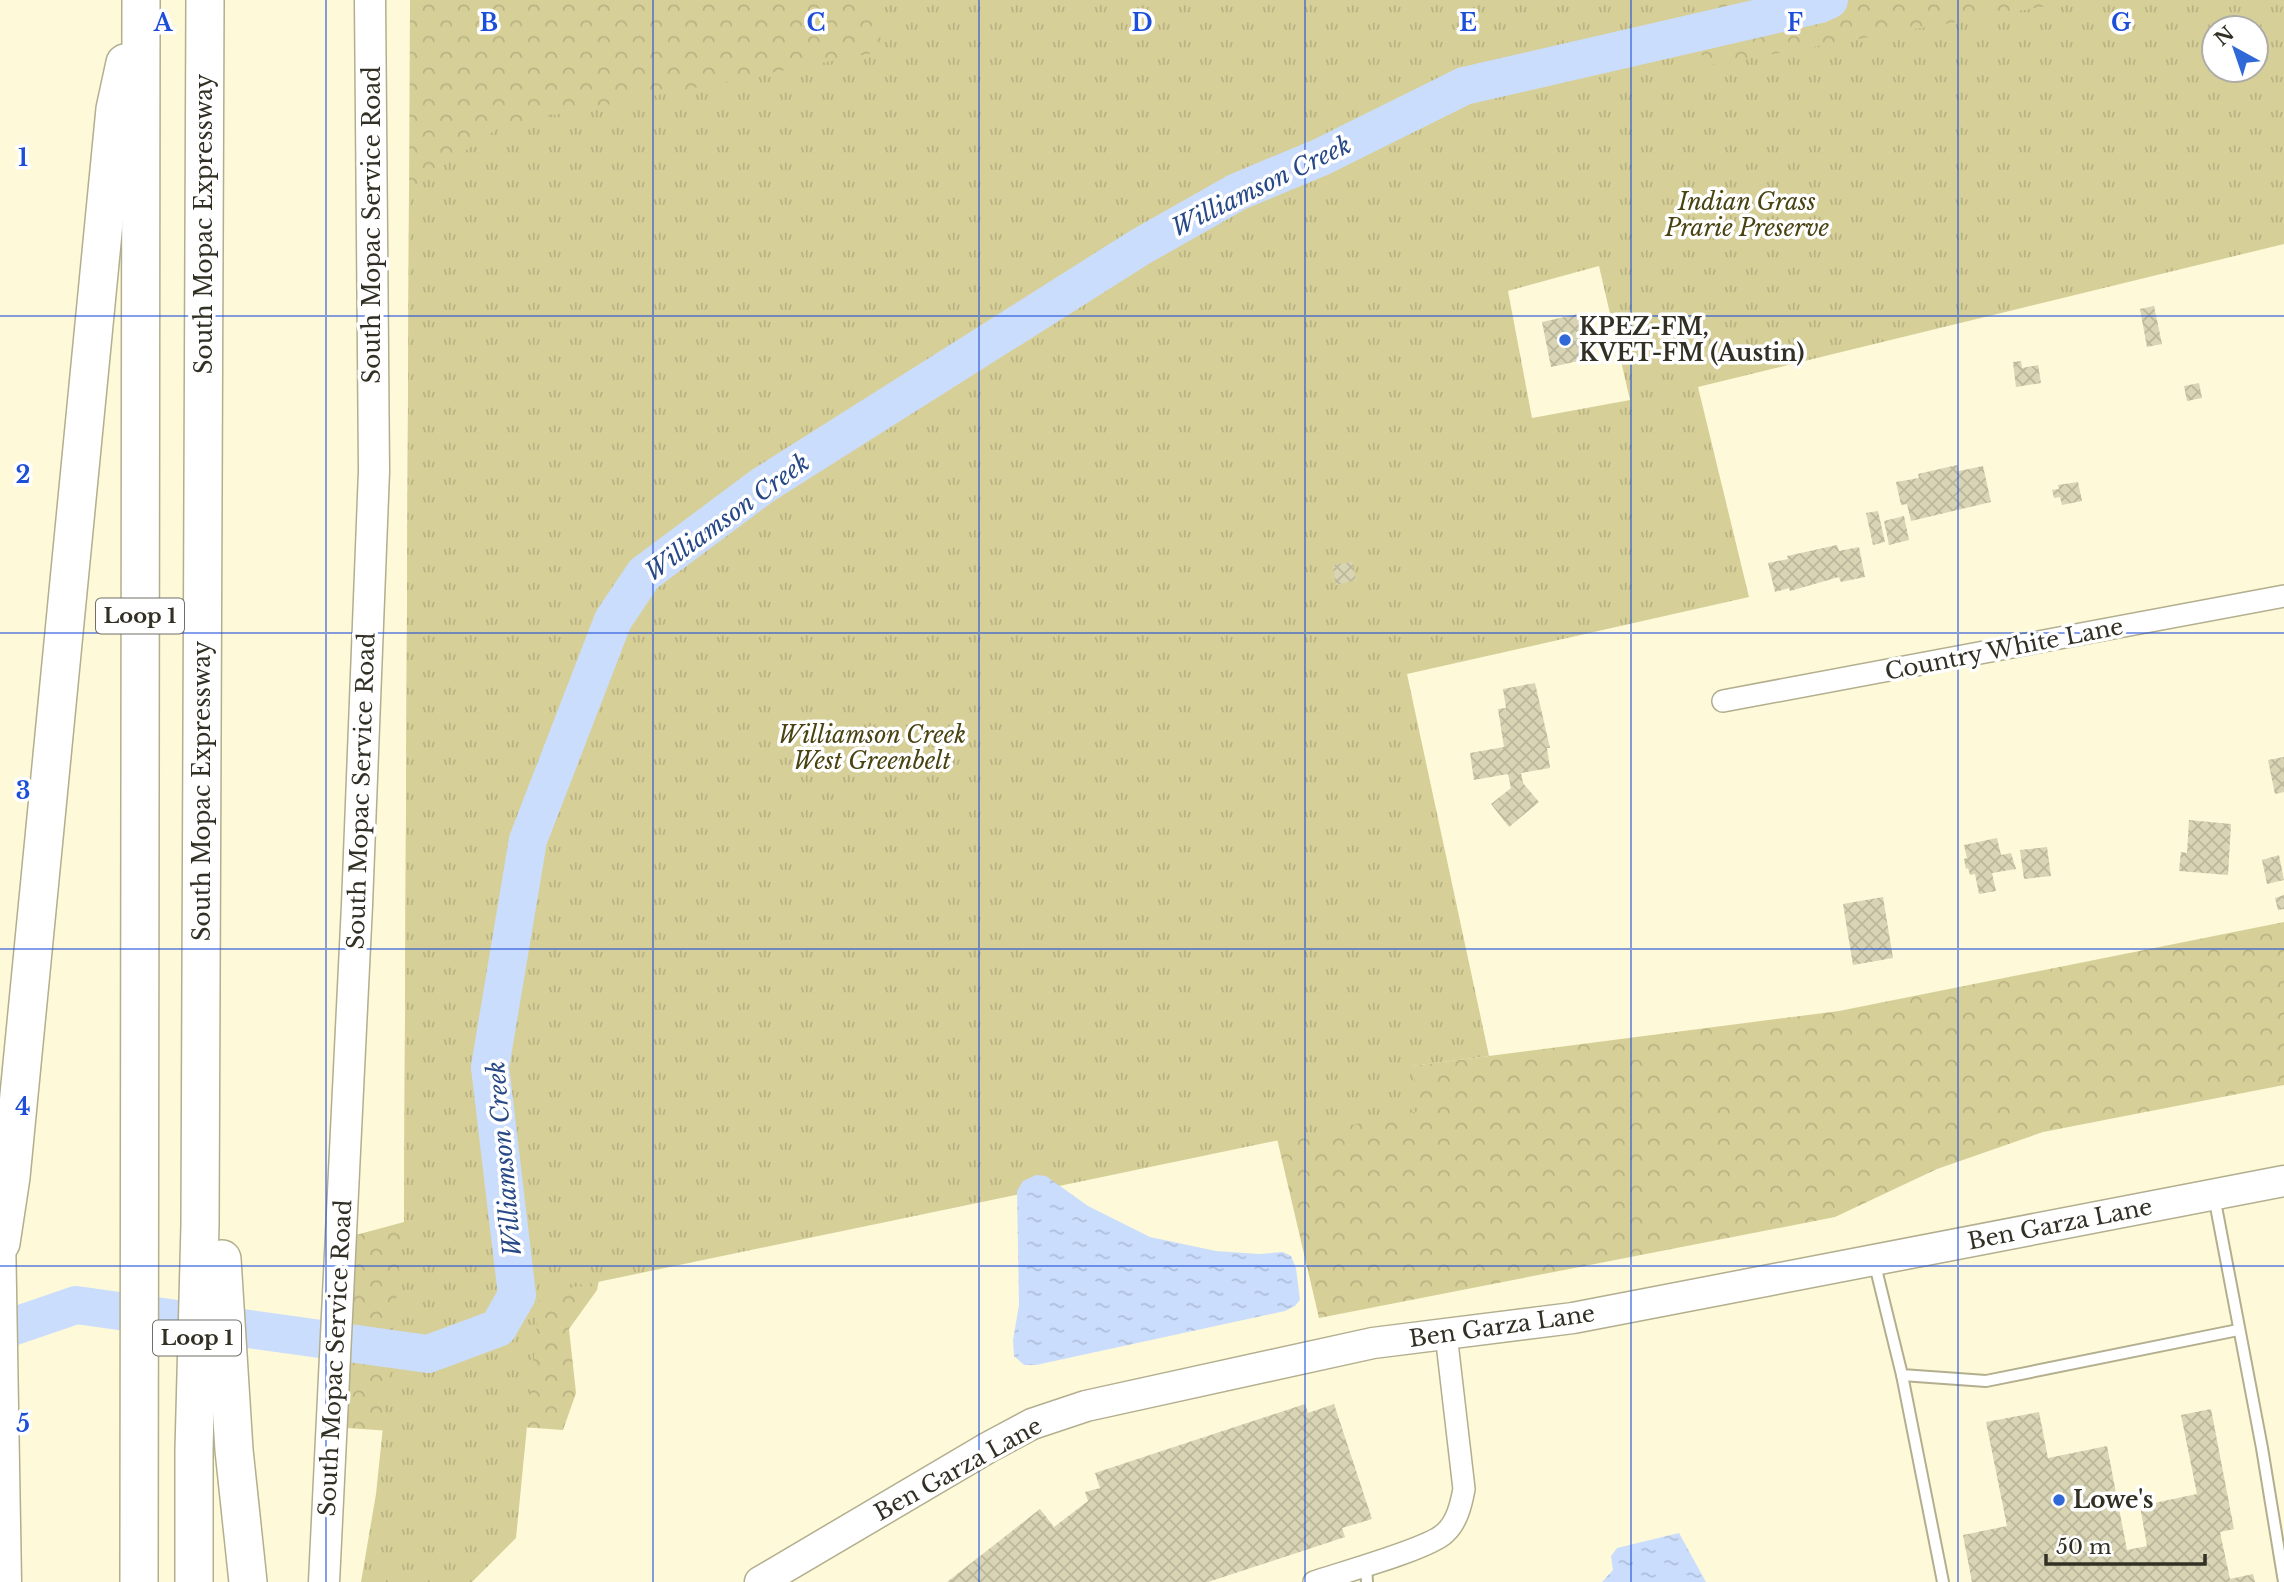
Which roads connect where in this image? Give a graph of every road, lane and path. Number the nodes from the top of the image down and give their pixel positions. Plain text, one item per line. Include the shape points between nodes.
1 (139, 0) edge
2 (370, 0) edge
3 (206, 5) edge
4 (2284, 596) edge
5 (1723, 701) dead end
6 (2284, 1181) edge
7 (2214, 1194) junction
8 (211, 1229) junction
9 (1, 1237) edge
10 (1873, 1259) junction
11 (2238, 1330) junction
12 (1446, 1334) junction
13 (1902, 1375) junction
14 (1367, 1573) edge
15 (6, 1582) edge
16 (139, 1582) edge
17 (194, 1582) edge
18 (248, 1582) edge
19 (324, 1582) edge
20 (760, 1582) edge
21 (1314, 1582) edge
22 (1943, 1582) edge
23 (2284, 1582) edge

1 - 9 highway via 116,109 13,1163
1 - 16 highway, Loop 1
2 - 19 main road, South Mopac Service Road via 374,471
3 - 8 highway, South Mopac Expressway / Loop 1 via 201,1075
4 - 5 street, Country White Lane
6 - 7 main road, Ben Garza Lane
7 - 10 main road, Ben Garza Lane
7 - 11 lane
8 - 17 highway, South Mopac Expressway / Loop 1 via 194,1450
8 - 18 highway via 224,1307
9 - 15 main road
10 - 12 main road, Ben Garza Lane via 1573,1318
10 - 13 lane
11 - 13 lane via 1986,1381
11 - 23 lane
12 - 14 street via 1464,1489 1461,1505 1444,1535
12 - 20 main road, Ben Garza Lane via 1373,1343 1086,1406 1032,1424
13 - 22 lane
14 - 21 street

